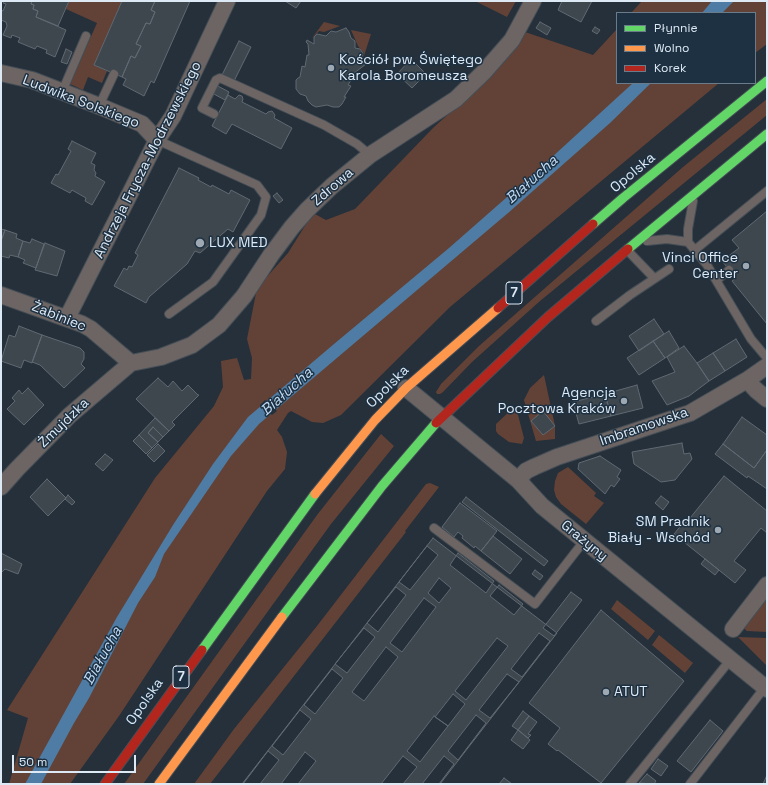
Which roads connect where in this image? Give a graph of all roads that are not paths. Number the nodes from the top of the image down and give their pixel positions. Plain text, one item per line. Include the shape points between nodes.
1 (227, 1) edge
2 (533, 1) edge
3 (86, 36) dead end
4 (1, 72) edge
5 (114, 74) dead end
6 (767, 81) edge
7 (62, 92) junction
8 (99, 106) junction
9 (214, 114) dead end
10 (767, 134) edge
11 (157, 140) junction
12 (370, 155) junction
13 (767, 191) edge
14 (696, 192) junction
15 (638, 241) junction
16 (688, 242) junction
17 (696, 249) junction
18 (627, 250) junction
19 (669, 269) dead end
20 (730, 270) dead end
21 (654, 278) junction
22 (717, 280) junction
23 (1, 295) edge
24 (169, 314) dead end
25 (67, 318) junction
26 (596, 321) dead end
27 (767, 358) edge
28 (131, 363) junction
29 (767, 366) edge
30 (747, 380) junction
31 (406, 388) junction
32 (767, 399) edge
33 (441, 418) junction
34 (518, 480) junction
35 (1, 488) edge
36 (434, 528) dead end
37 (584, 541) junction
38 (767, 586) edge
39 (733, 629) dead end
40 (731, 659) junction
41 (766, 688) edge
42 (105, 784) edge
43 (159, 784) edge
44 (630, 784) edge
45 (690, 784) edge

1 - 11 street, Andrzeja Frycza-Modrzewskiego via 173,116
2 - 12 street, Zdrowa via 512,40 479,78 456,99
3 - 7 lane
4 - 7 street, Ludwika Solskiego via 32,80
5 - 8 lane
6 - 31 main road, Opolska / 7 via 623,198
7 - 8 street, Ludwika Solskiego
8 - 11 street, Ludwika Solskiego via 142,124
9 - 12 lane via 202,108 216,80 220,78 324,125 357,144
10 - 14 main road
11 - 24 lane via 257,185 266,198 261,215 213,282
11 - 25 street, Andrzeja Frycza-Modrzewskiego
12 - 28 street, Zdrowa via 332,186 297,221 244,296 220,325 192,345 160,357
13 - 17 lane
14 - 15 main road
14 - 16 lane via 690,213
15 - 16 lane
15 - 18 main road
16 - 17 lane
17 - 22 lane
18 - 21 lane
18 - 33 main road via 548,317
19 - 21 lane
20 - 22 lane
21 - 26 lane
22 - 27 lane via 751,338
23 - 25 street, Żabiniec
25 - 28 street, Żabiniec via 91,329
28 - 35 street, Żmujdzka via 70,415
29 - 30 street, Imbramowska
30 - 32 street
30 - 34 street, Imbramowska via 690,413 556,457 526,471
31 - 33 street, Grażyny
31 - 42 main road, Opolska / 7 via 376,420 306,505
33 - 34 street, Grażyny
33 - 43 main road via 382,486
34 - 37 street, Grażyny via 542,506
36 - 37 lane via 535,604
37 - 40 street, Grażyny
38 - 39 street
40 - 41 street, Grażyny
40 - 44 lane
41 - 45 lane

